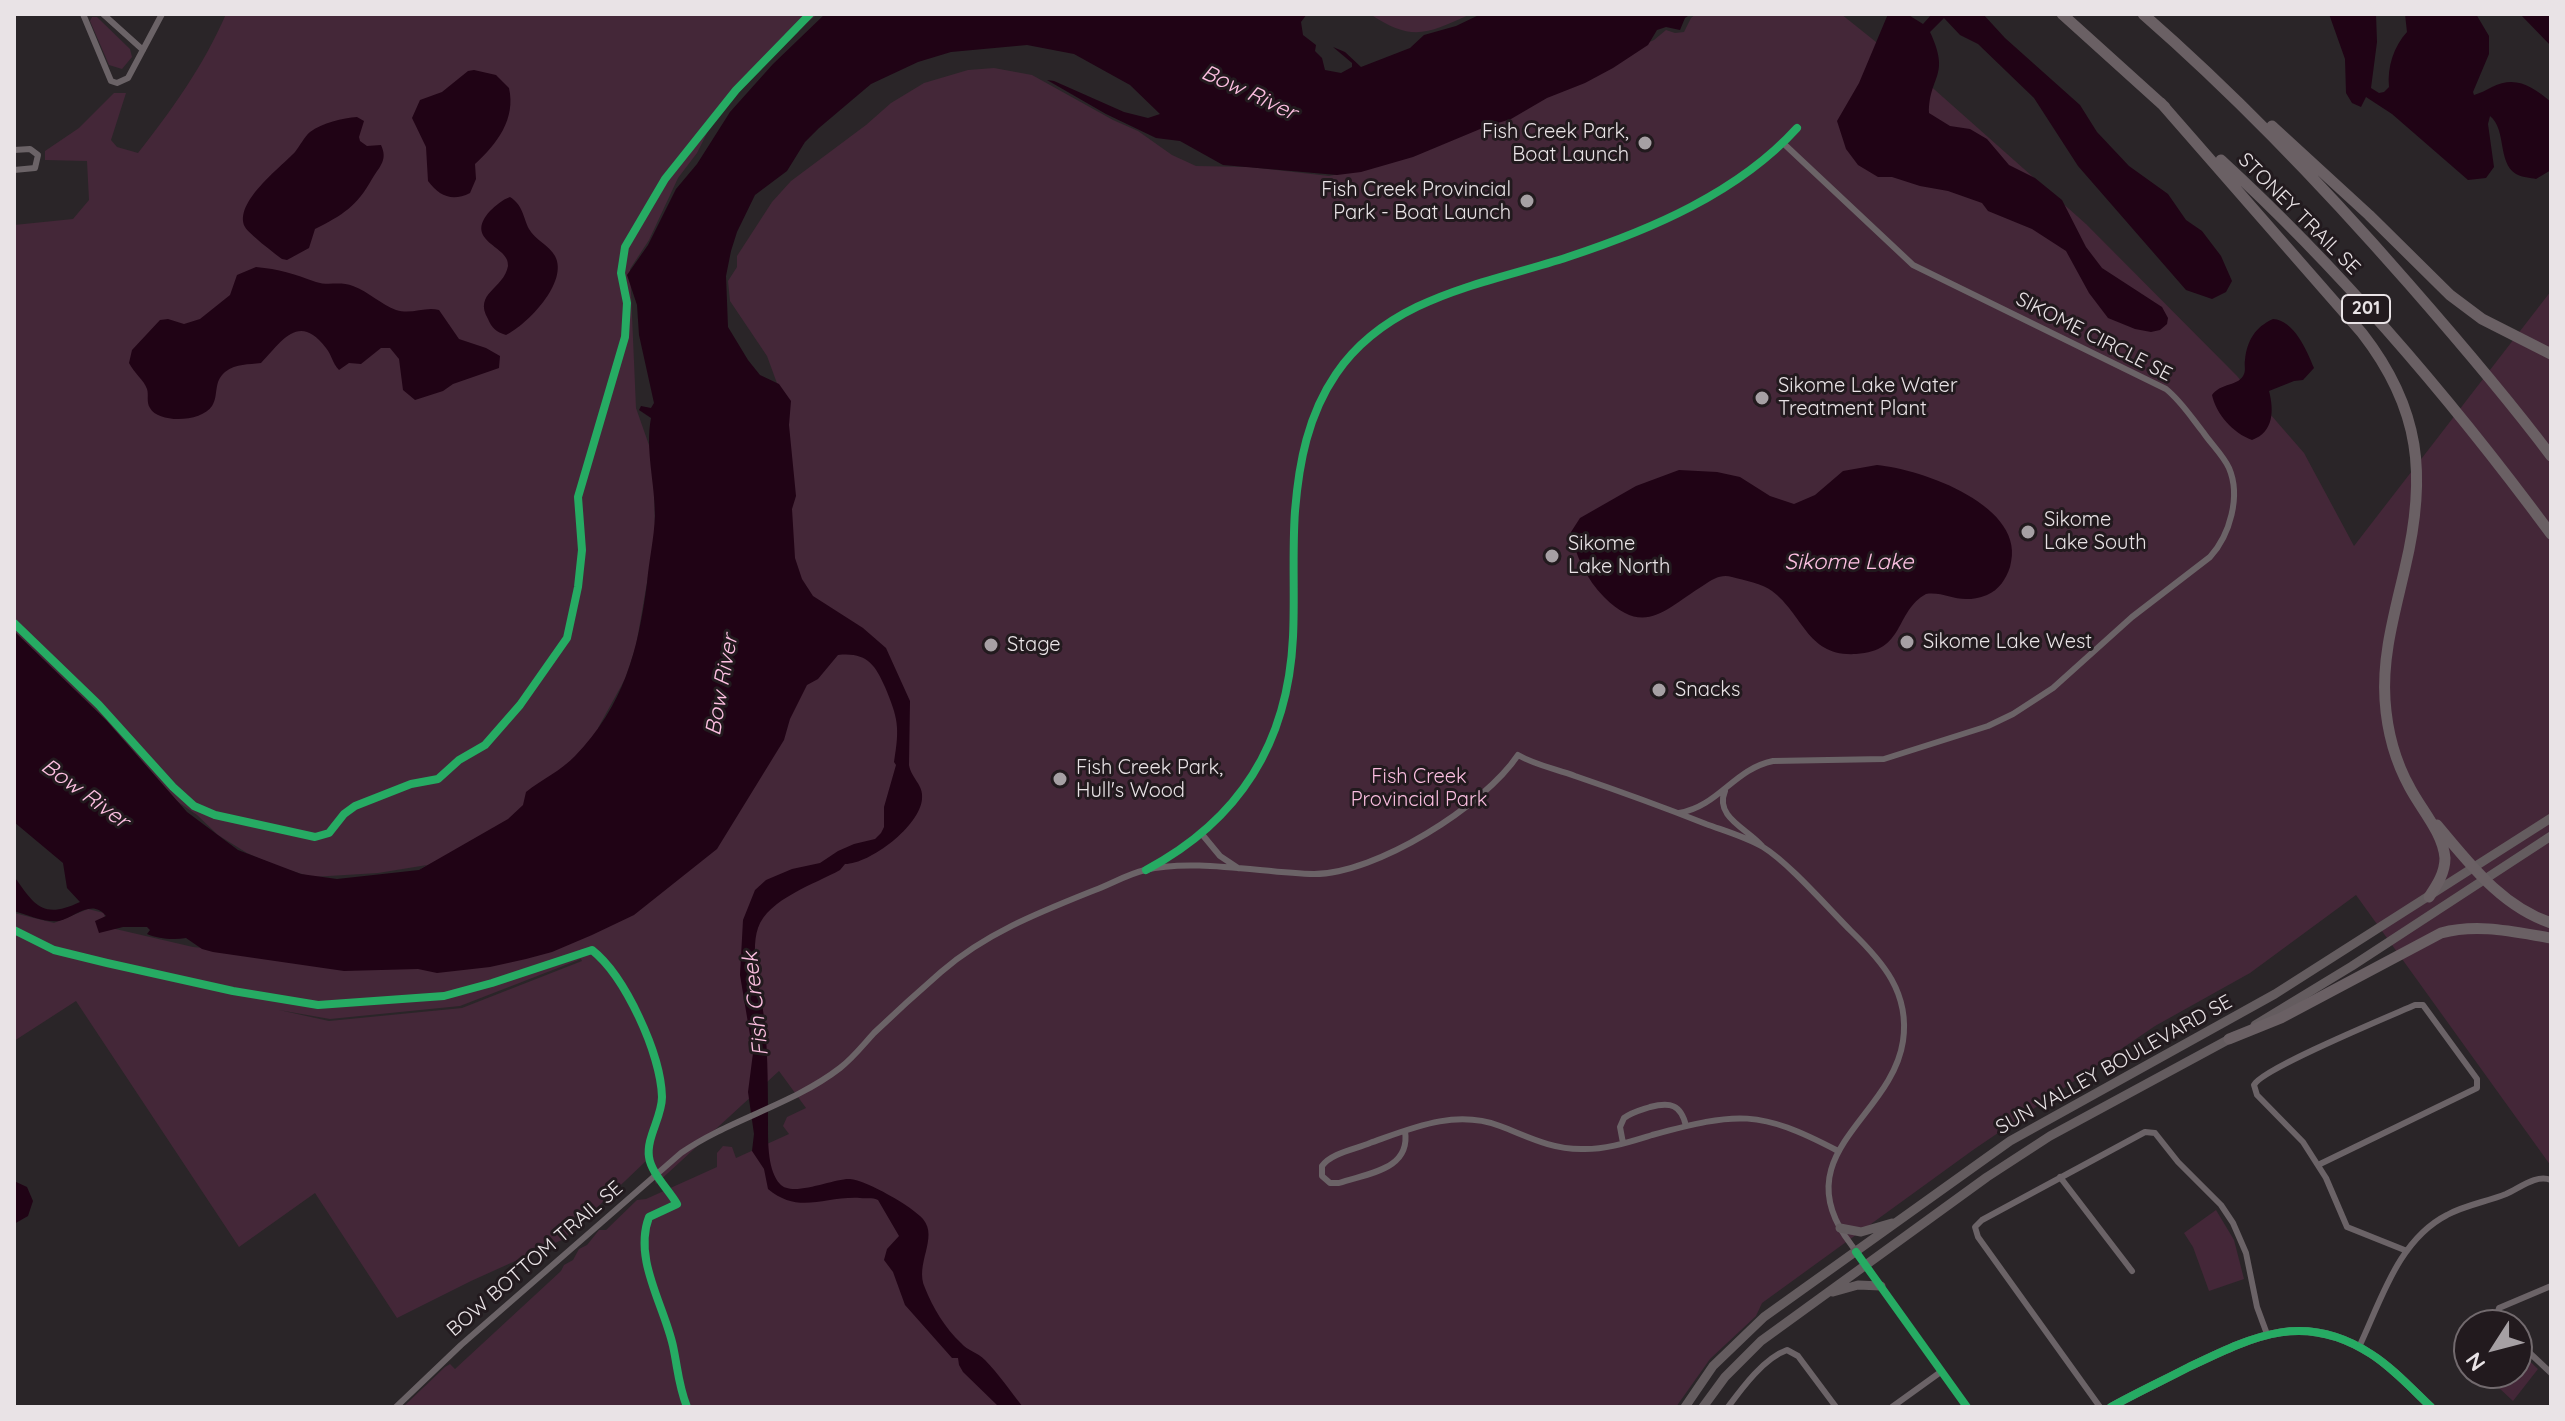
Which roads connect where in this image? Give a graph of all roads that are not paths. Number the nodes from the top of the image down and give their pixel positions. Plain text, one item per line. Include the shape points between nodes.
1 (83, 14) edge
2 (103, 14) edge
3 (162, 14) edge
4 (2062, 14) edge
5 (2143, 14) edge
6 (143, 50) junction
7 (2196, 60) junction
8 (2161, 103) junction
9 (1783, 143) dead end
10 (14, 150) edge
11 (14, 170) edge
12 (2551, 354) edge
13 (2551, 456) edge
14 (2551, 534) edge
15 (1728, 786) junction
16 (2419, 803) junction
17 (1679, 813) junction
18 (2551, 818) edge
19 (1201, 833) dead end
20 (2551, 836) edge
21 (1765, 848) junction
22 (2475, 868) junction
23 (1242, 869) junction
24 (2485, 879) junction
25 (2429, 897) junction
26 (2551, 923) edge
27 (2551, 938) edge
28 (2229, 1039) junction
29 (1686, 1126) junction
30 (1405, 1131) junction
31 (1623, 1143) junction
32 (1838, 1151) junction
33 (2318, 1165) junction
34 (2060, 1177) junction
35 (2551, 1180) edge
36 (1903, 1218) junction
37 (1840, 1228) junction
38 (2407, 1251) junction
39 (1856, 1252) junction
40 (1865, 1265) junction
41 (2132, 1271) dead end
42 (1881, 1286) junction
43 (2551, 1286) edge
44 (1819, 1298) junction
45 (2499, 1309) edge
46 (2267, 1334) junction
47 (2359, 1347) junction
48 (2533, 1356) edge
49 (1942, 1371) junction
50 (2551, 1373) edge
51 (396, 1407) edge
52 (1685, 1407) edge
53 (1703, 1407) edge
54 (1728, 1407) edge
55 (1836, 1407) edge
56 (1892, 1407) edge
57 (1967, 1407) edge
58 (2100, 1407) edge
59 (2111, 1407) edge
60 (2431, 1407) edge

1 - 6 street via 111,81 128,78
2 - 6 street
3 - 6 street
4 - 8 highway, STONEY TRAIL SE / 201
5 - 7 highway, STONEY TRAIL SE / 201
7 - 12 highway via 2450,295 2493,325
7 - 13 highway, STONEY TRAIL SE / 201 via 2361,230
8 - 14 highway, STONEY TRAIL SE / 201 via 2284,220 2379,323
8 - 16 highway via 2362,333 2389,371 2407,411 2417,493 2384,689 2393,747
9 - 15 street, SIKOME CIRCLE SE via 1913,265 2166,389 2226,463 2234,496 2228,527 2210,557 2053,688 2013,714 1968,734 1884,759 1773,761 1753,767
10 - 11 street via 30,149 38,162 35,168
15 - 17 street, SIKOME CIRCLE SE via 1705,806
15 - 21 street via 1722,799 1726,813
16 - 22 highway
16 - 25 highway via 2444,856 2441,876
17 - 21 street
17 - 23 street via 1518,755 1453,818 1370,861 1323,873
18 - 22 main road, SUN VALLEY BOULEVARD SE
19 - 23 street via 1220,856
20 - 24 main road, SUN VALLEY BOULEVARD SE
21 - 32 street via 1878,957 1901,1003 1904,1031 1897,1063
22 - 24 highway
22 - 25 main road, SUN VALLEY BOULEVARD SE
23 - 51 street, BOW BOTTOM TRAIL SE via 1146,870 985,940 944,969 842,1066 671,1161
24 - 26 highway via 2514,906
24 - 28 main road, SUN VALLEY BOULEVARD SE
25 - 36 main road, SUN VALLEY BOULEVARD SE via 2237,1017 2010,1141
27 - 28 highway via 2481,928 2441,933 2281,1018
28 - 40 main road, SUN VALLEY BOULEVARD SE via 2028,1150
29 - 31 street
29 - 31 street via 1679,1108 1663,1104 1624,1118
29 - 32 street via 1726,1118 1761,1120
30 - 30 street via 1328,1159 1322,1166 1324,1178 1339,1183 1397,1162 1405,1149
30 - 31 street via 1466,1119 1561,1148
32 - 37 street via 1828,1188 1830,1209
33 - 33 street via 2255,1093 2256,1080 2423,1005 2477,1079 2477,1088
33 - 38 street via 2347,1227
34 - 41 street
34 - 46 street via 2145,1132 2155,1133 2233,1223
34 - 58 street via 1982,1220 1975,1232
35 - 38 street via 2540,1178 2447,1215
36 - 37 main road via 1861,1232
36 - 39 main road, SUN VALLEY BOULEVARD SE
37 - 39 street
38 - 47 street
39 - 40 street
39 - 52 main road, SUN VALLEY BOULEVARD SE via 1740,1338
40 - 42 street
40 - 44 main road, SUN VALLEY BOULEVARD SE
42 - 44 main road via 1847,1287
42 - 49 street
43 - 45 street
44 - 53 main road, SUN VALLEY BOULEVARD SE via 1750,1350
46 - 47 street via 2318,1332
46 - 59 street
47 - 60 street
48 - 50 street
49 - 56 street
49 - 57 street
54 - 55 street via 1763,1367 1787,1350 1798,1356

